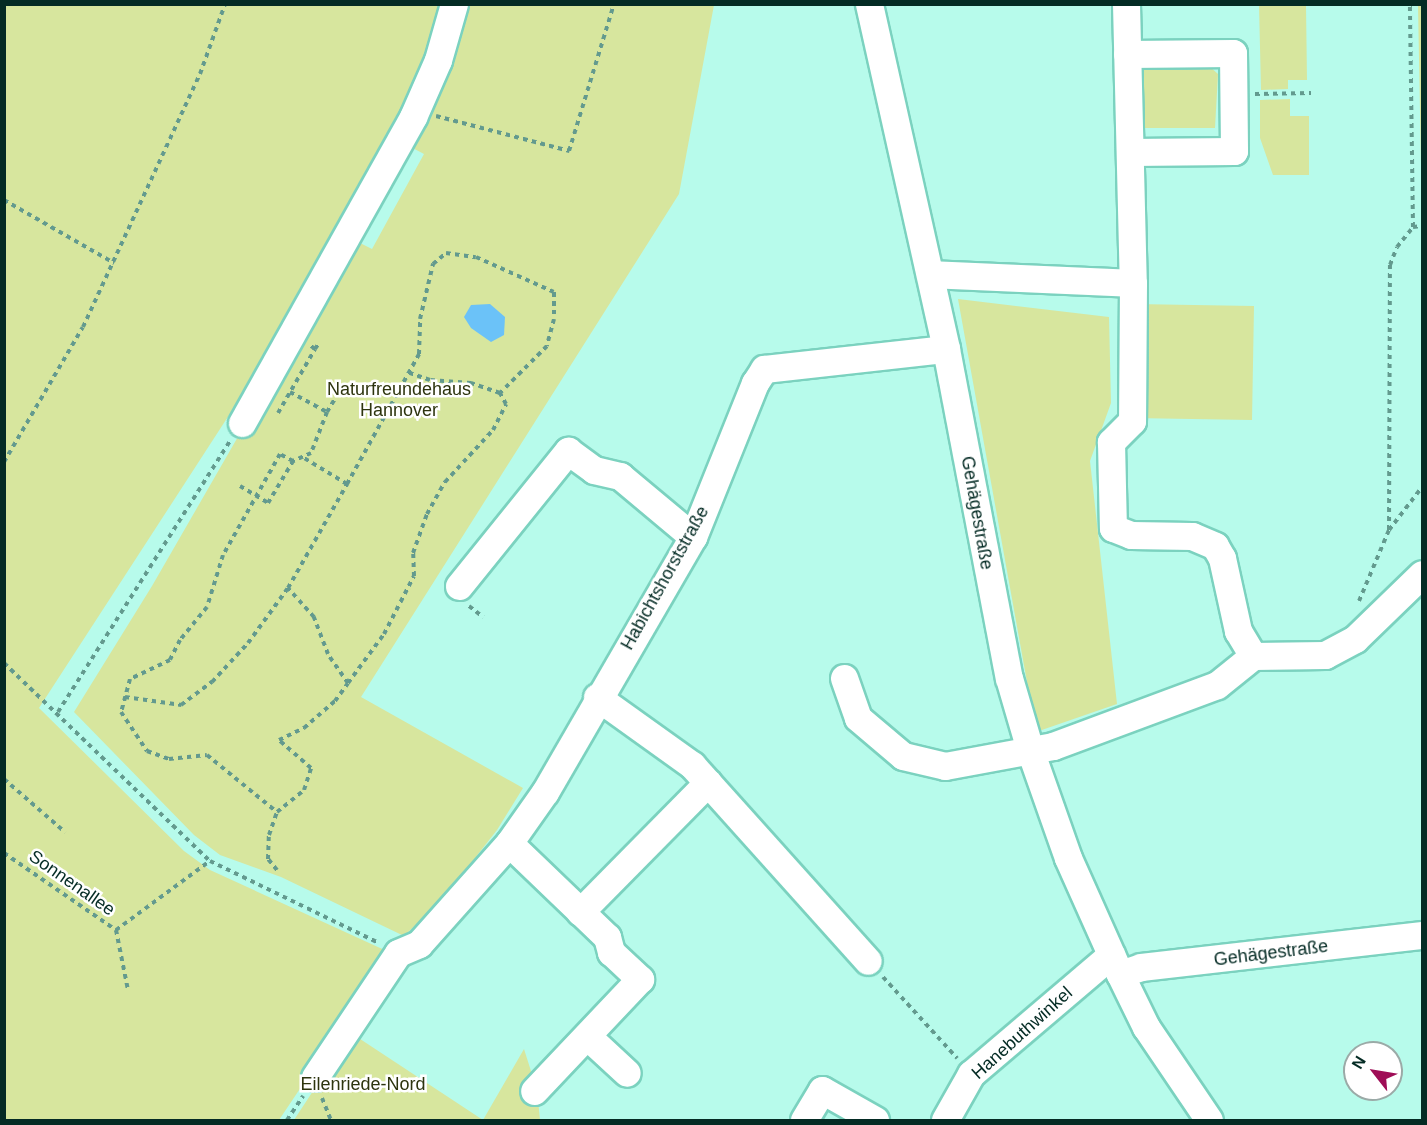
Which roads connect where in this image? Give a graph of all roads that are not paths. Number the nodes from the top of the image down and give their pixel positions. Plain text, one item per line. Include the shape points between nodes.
1 (454, 4) edge
2 (868, 4) edge
3 (1126, 4) edge
4 (1127, 54) junction
5 (1130, 152) junction
6 (930, 274) junction
7 (1134, 283) junction
8 (946, 349) junction
9 (242, 423) road end
10 (693, 537) junction
11 (1422, 574) edge
12 (459, 586) dead end
13 (1253, 656) junction
14 (843, 678) dead end
15 (597, 697) junction
16 (1030, 750) junction
17 (708, 782) junction
18 (508, 843) junction
19 (580, 912) junction
20 (1422, 935) edge
21 (868, 961) road end
22 (1116, 965) junction
23 (587, 1036) junction
24 (627, 1073) dead end
25 (315, 1077) road end
26 (534, 1090) dead end
27 (804, 1120) edge
28 (875, 1120) edge
29 (945, 1120) edge
30 (1209, 1120) edge

1 - 9 street via 438,60 415,111
2 - 6 street, Gehägestraße
3 - 4 street
4 - 5 street
4 - 5 street via 1233,53 1234,152
5 - 7 street
6 - 7 street
6 - 8 street, Gehägestraße
7 - 13 street via 1132,421 1111,442 1110,520 1120,533 1192,536 1215,546 1222,558 1238,631
8 - 10 street, Habichtshorststraße via 764,369 755,382
8 - 16 street, Gehägestraße via 1009,678
10 - 12 street via 620,476 594,470 568,452
10 - 15 street, Habichtshorststraße
11 - 13 street via 1347,644 1325,655
13 - 16 street via 1217,685 1053,746
14 - 16 street via 858,718 903,756 945,766
15 - 17 street via 692,765
15 - 18 street, Habichtshorststraße via 545,792
16 - 22 street, Gehägestraße via 1068,858
17 - 19 street
17 - 21 street
18 - 19 street
18 - 25 street, Habichtshorststraße via 419,944 398,953
19 - 23 street via 607,938 611,952 640,979
20 - 22 street, Gehägestraße via 1141,968
22 - 29 street, Hanebuthwinkel via 972,1074
22 - 30 street, Gehägestraße via 1146,1027
23 - 24 street
23 - 26 street
27 - 28 street via 822,1090

